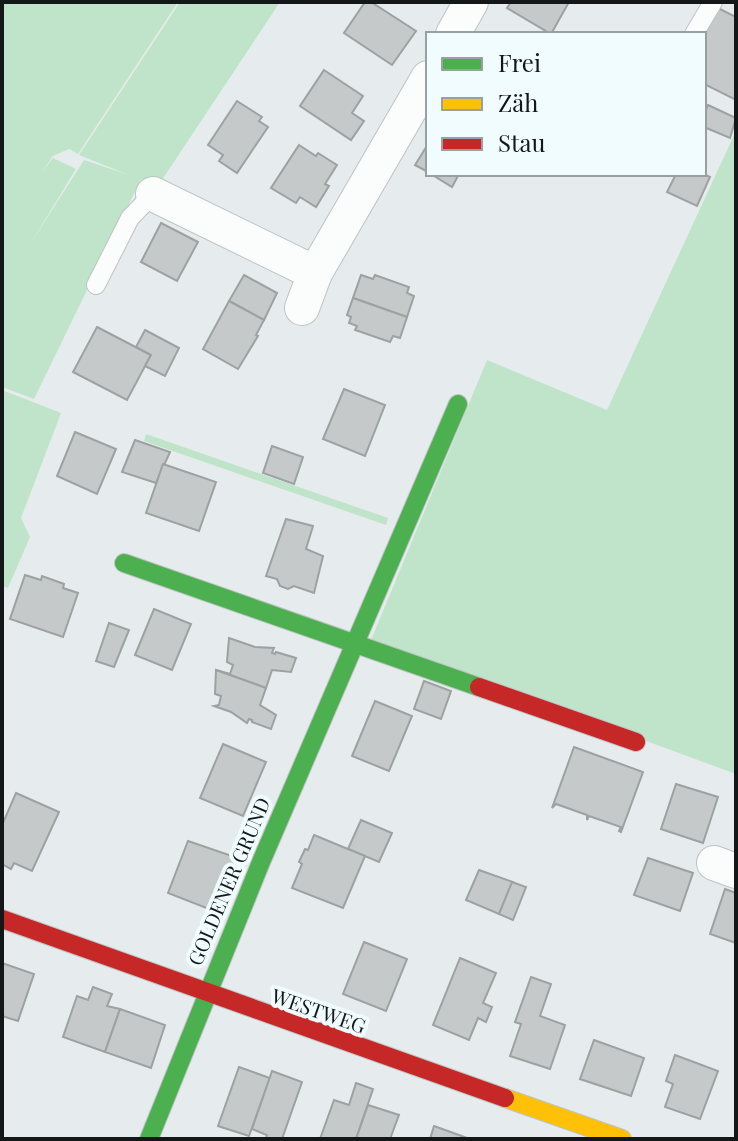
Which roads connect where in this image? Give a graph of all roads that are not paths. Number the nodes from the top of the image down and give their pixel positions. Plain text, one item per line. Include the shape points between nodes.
1 (471, 2) edge
2 (713, 2) edge
3 (454, 32) edge
4 (695, 32) edge
5 (426, 81) edge
6 (153, 194) joint
7 (315, 273) junction
8 (96, 285) dead end
9 (302, 308) dead end
10 (458, 404) dead end
11 (124, 563) dead end
12 (355, 643) junction
13 (636, 742) dead end
14 (2, 919) edge
15 (205, 993) junction
16 (149, 1139) edge
17 (622, 1139) edge

1 - 3 street
2 - 4 lane
5 - 7 street
6 - 7 street
6 - 8 lane via 130,218
7 - 9 street
10 - 12 street, GOLDENER GRUND
11 - 12 street
12 - 13 street
12 - 15 street, GOLDENER GRUND
14 - 15 street, WESTWEG
15 - 16 street, GOLDENER GRUND
15 - 17 street, WESTWEG

